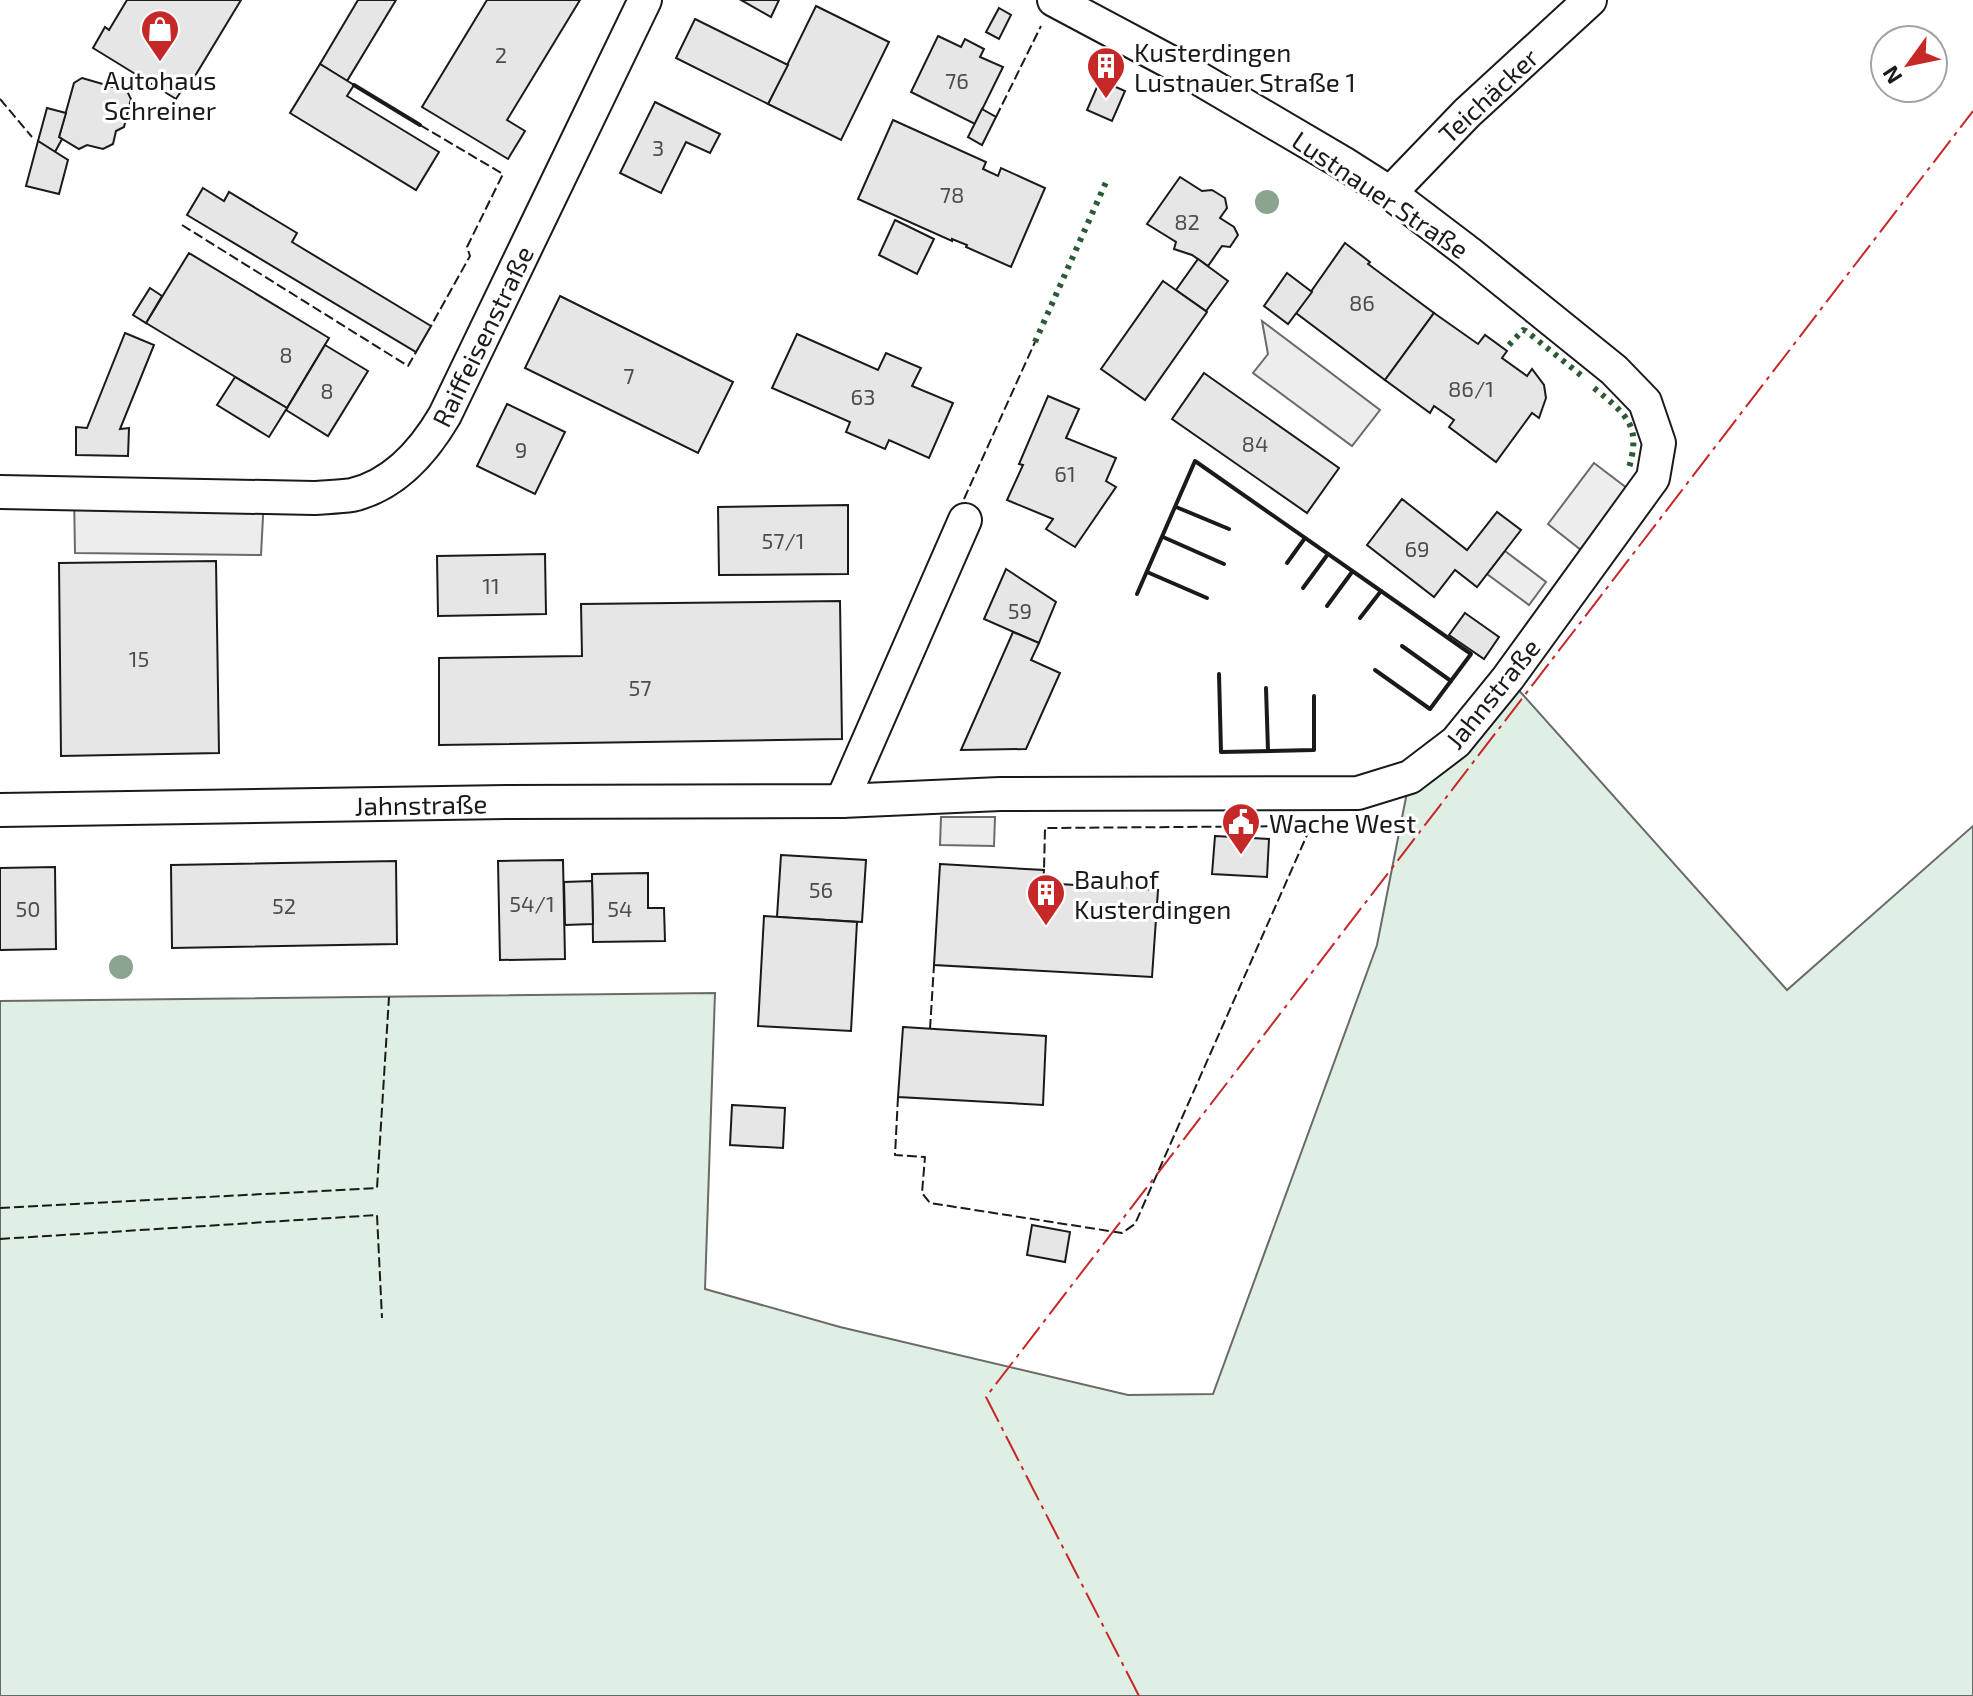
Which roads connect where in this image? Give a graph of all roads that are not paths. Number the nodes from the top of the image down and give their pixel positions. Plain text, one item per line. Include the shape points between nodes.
1 (645, 0) edge
2 (1054, 0) edge
3 (1590, 0) edge
4 (1390, 193) junction
5 (1659, 443) joint
6 (0, 492) edge
7 (965, 520) dead end
8 (842, 801) junction
9 (0, 810) edge

1 - 6 street, Raiffeisenstraße via 445,415 429,443 406,466 353,494 314,498
2 - 4 street, Lustnauer Straße via 1176,65
3 - 4 street, Teichäcker via 1467,113
4 - 5 street, Lustnauer Straße via 1614,370 1645,402
5 - 8 street, Jahnstraße via 1653,478 1531,647 1456,742 1410,777 1358,793 1000,794
7 - 8 street
8 - 9 street, Jahnstraße

